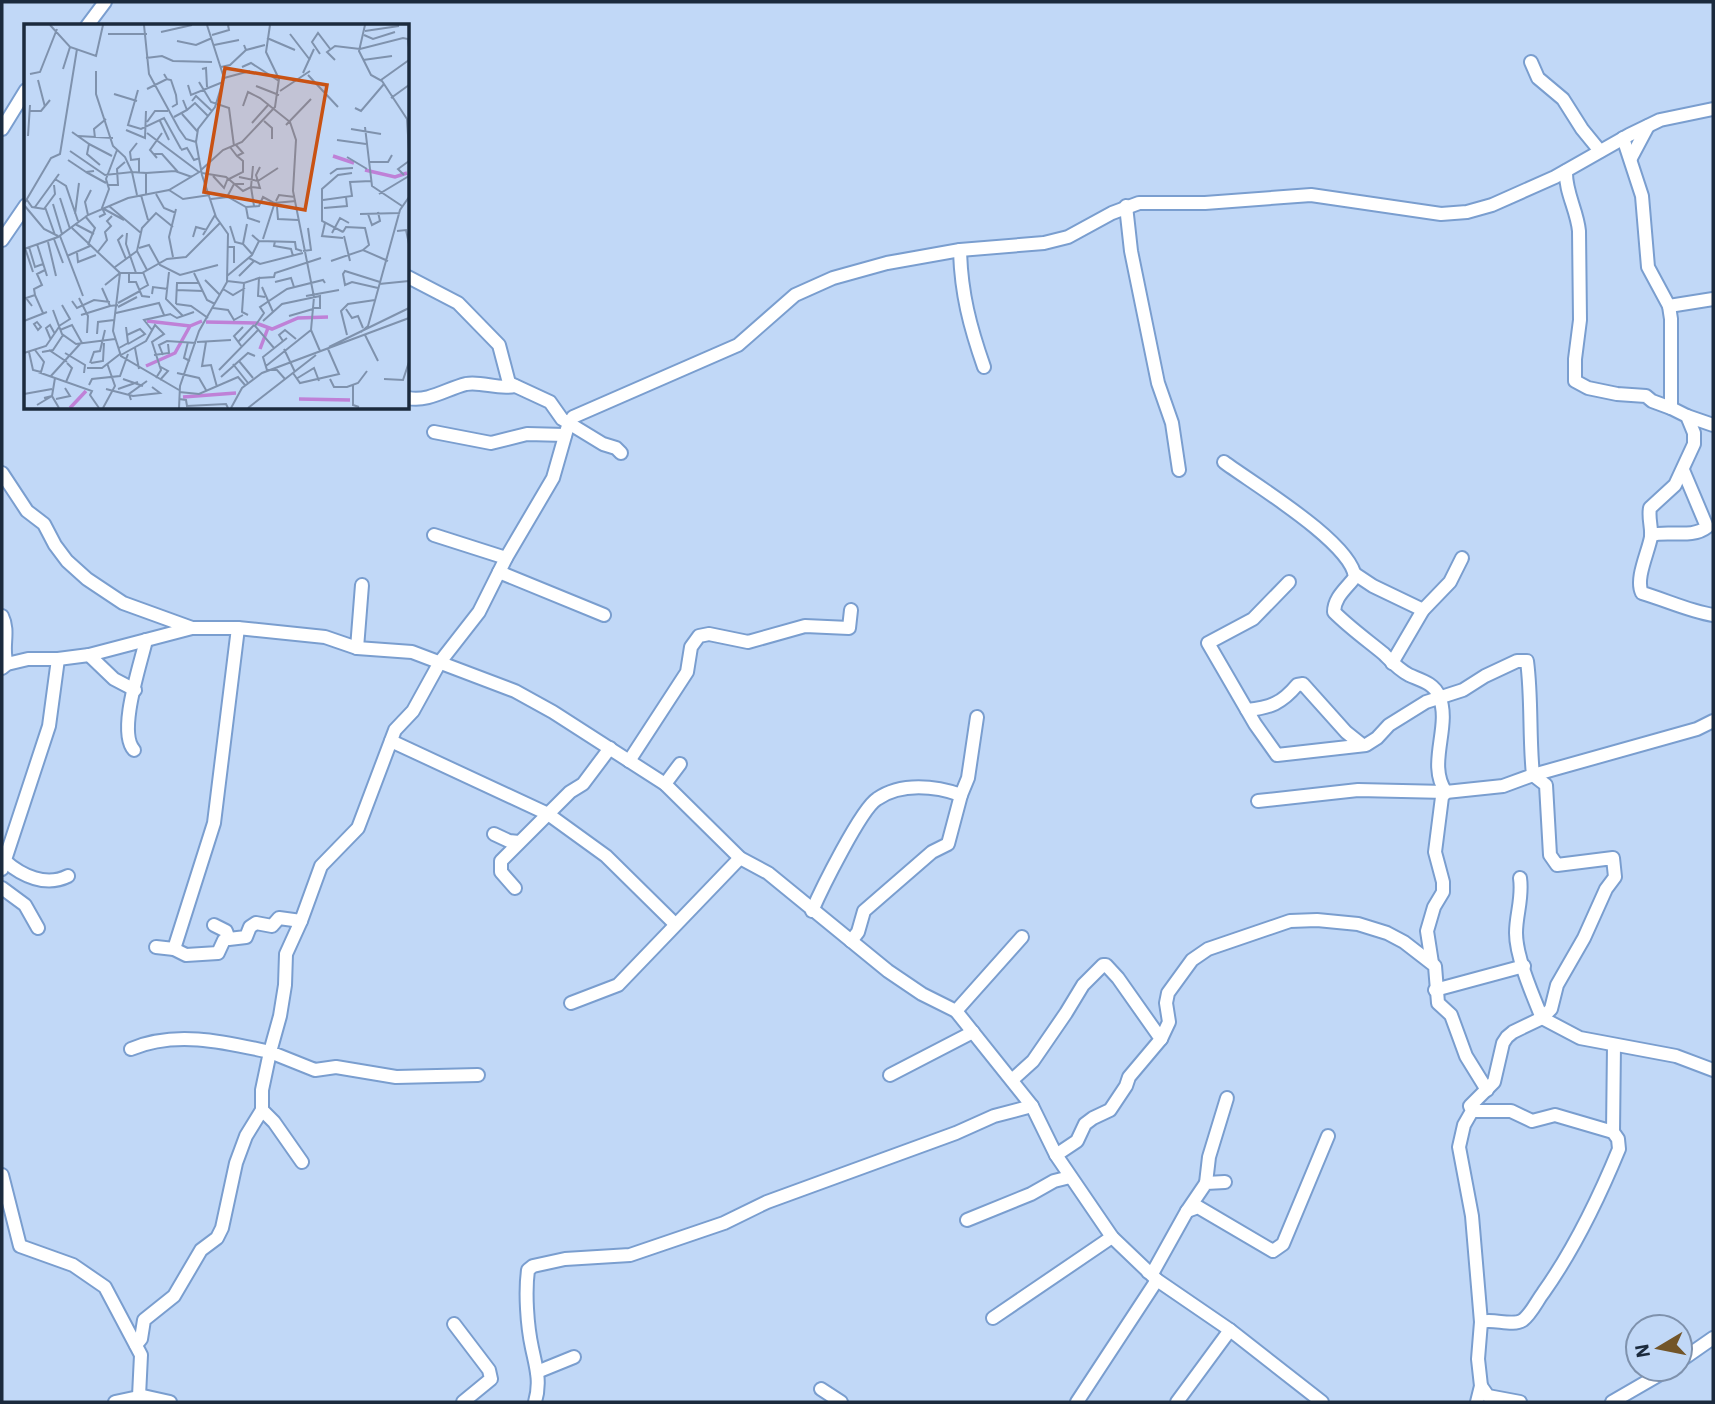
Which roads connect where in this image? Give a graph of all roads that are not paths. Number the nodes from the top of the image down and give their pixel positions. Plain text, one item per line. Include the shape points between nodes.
1 (105, 2) edge
2 (88, 24) edge
3 (1531, 62) dead end
4 (24, 92) edge
5 (1713, 109) edge
6 (6, 113) edge
7 (1648, 125) junction
8 (2, 129) edge
9 (1623, 138) junction
10 (1600, 151) junction
11 (1631, 158) junction
12 (1566, 171) junction
13 (1126, 206) junction
14 (24, 208) edge
15 (2, 240) edge
16 (960, 250) junction
17 (410, 278) edge
18 (1713, 299) edge
19 (1669, 306) junction
20 (984, 368) dead end
21 (515, 386) junction
22 (410, 398) edge
23 (1671, 408) junction
24 (1688, 416) junction
25 (1713, 425) edge
26 (568, 429) junction
27 (435, 432) dead end
28 (621, 453) dead end
29 (1224, 462) dead end
30 (1180, 470) dead end
31 (1683, 470) junction
32 (2, 473) edge
33 (434, 535) dead end
34 (1651, 535) junction
35 (506, 558) junction
36 (1462, 558) dead end
37 (499, 572) junction
38 (1355, 573) junction
39 (1289, 582) dead end
40 (362, 585) dead end
41 (851, 610) dead end
42 (1423, 610) junction
43 (604, 615) dead end
44 (1713, 615) edge
45 (2, 616) edge
46 (192, 628) junction
47 (238, 628) junction
48 (146, 640) junction
49 (357, 648) junction
50 (89, 655) junction
51 (58, 659) junction
52 (440, 662) junction
53 (1392, 663) junction
54 (4, 665) edge
55 (135, 690) junction
56 (1440, 697) junction
57 (1247, 710) junction
58 (977, 718) dead end
59 (1713, 721) edge
60 (391, 741) junction
61 (1361, 744) junction
62 (610, 748) junction
63 (134, 750) dead end
64 (629, 761) junction
65 (680, 764) dead end
66 (1533, 775) junction
67 (665, 784) junction
68 (1447, 792) junction
69 (961, 795) junction
70 (1258, 801) dead end
71 (548, 814) junction
72 (494, 834) dead end
73 (519, 842) junction
74 (740, 858) junction
75 (3, 865) edge
76 (68, 876) dead end
77 (1520, 878) dead end
78 (2, 888) edge
79 (515, 888) dead end
80 (812, 911) junction
81 (301, 921) junction
82 (676, 924) junction
83 (214, 925) dead end
84 (38, 928) dead end
85 (1022, 937) dead end
86 (229, 938) junction
87 (851, 941) junction
88 (156, 947) dead end
89 (174, 949) junction
90 (1432, 963) junction
91 (1524, 966) junction
92 (1435, 990) junction
93 (571, 1003) dead end
94 (956, 1011) junction
95 (1542, 1018) junction
96 (973, 1032) junction
97 (1161, 1039) junction
98 (1614, 1045) junction
99 (131, 1049) dead end
100 (270, 1052) junction
101 (1713, 1070) edge
102 (478, 1075) dead end
103 (890, 1075) dead end
104 (1013, 1080) junction
105 (1487, 1090) junction
106 (1227, 1098) dead end
107 (1032, 1106) junction
108 (262, 1110) junction
109 (1472, 1111) junction
110 (1613, 1132) junction
111 (1328, 1136) dead end
112 (1056, 1156) junction
113 (302, 1162) dead end
114 (2, 1175) edge
115 (1070, 1177) junction
116 (1225, 1182) dead end
117 (1206, 1183) junction
118 (1187, 1211) junction
119 (967, 1220) dead end
120 (1112, 1237) junction
121 (1153, 1276) junction
122 (993, 1318) dead end
123 (1481, 1322) junction
124 (454, 1324) dead end
125 (1230, 1330) junction
126 (1713, 1338) edge
127 (136, 1345) junction
128 (1694, 1352) edge
129 (574, 1357) dead end
130 (537, 1372) junction
131 (1645, 1383) edge
132 (1481, 1387) junction
133 (821, 1389) dead end
134 (139, 1396) junction
135 (115, 1402) edge
136 (170, 1402) edge
137 (463, 1402) edge
138 (535, 1402) edge
139 (841, 1402) edge
140 (1077, 1402) edge
141 (1177, 1402) edge
142 (1322, 1402) edge
143 (1476, 1402) edge
144 (1520, 1402) edge
145 (1612, 1402) edge

1 - 2 street
3 - 10 street via 1543,84 1563,99
4 - 6 street
5 - 7 street
6 - 8 street
7 - 9 street
7 - 11 street
9 - 10 street
9 - 11 street
10 - 12 street
11 - 19 street via 1642,196 1648,267
12 - 13 street via 1492,205 1452,214 1311,195
12 - 23 street via 1579,231 1580,320 1574,381 1598,390 1646,396
13 - 16 street via 1068,237
13 - 30 street via 1133,264
14 - 15 street
16 - 20 street via 967,316
16 - 26 street via 887,263 803,290 738,345 585,410 573,417
17 - 21 street via 458,303 499,345 509,383
18 - 19 street
19 - 23 street
21 - 22 street via 470,383 419,400
21 - 26 street via 550,402
23 - 24 street
24 - 25 street
24 - 31 street via 1694,444
26 - 27 street via 491,443
26 - 28 street
26 - 35 street via 553,478
29 - 38 street via 1309,521
31 - 34 street via 1675,485 1650,508
31 - 34 street via 1707,527
32 - 46 street via 67,561 87,579 123,603
33 - 35 street
34 - 44 street via 1640,591
35 - 37 street
36 - 42 street via 1450,582
37 - 43 street
37 - 52 street via 479,612
38 - 42 street
38 - 53 street via 1334,612
39 - 57 street via 1253,619 1208,643
40 - 49 street
41 - 64 street via 849,628 805,626 748,642 699,636 691,647 687,672
42 - 53 street
45 - 54 street via 6,628
46 - 47 street
46 - 48 street
47 - 49 street via 325,637
47 - 89 street via 214,824
48 - 50 street
48 - 55 street
49 - 52 street via 412,652
50 - 51 street
50 - 55 street via 114,680
51 - 54 street
51 - 75 street via 49,726
52 - 60 street via 424,695
52 - 62 street via 515,691
53 - 56 street via 1427,683
55 - 63 street via 128,733
56 - 61 street via 1389,725 1371,743
56 - 66 street via 1517,661 1527,661
56 - 68 street via 1438,769
57 - 61 street via 1277,755
57 - 61 street via 1274,706 1303,684
58 - 69 street
59 - 66 street
60 - 71 street
60 - 81 street via 358,828 321,866
62 - 64 street
62 - 71 street via 583,784
64 - 67 street
65 - 67 street
66 - 68 street via 1503,786
66 - 95 street via 1546,785 1550,855 1557,865 1613,858 1615,864 1615,877 1555,989 1551,1009
67 - 74 street
68 - 70 street via 1358,790
68 - 90 street via 1442,797 1435,852 1443,892 1427,931
69 - 80 street via 940,788 905,788 877,799 862,817
69 - 87 street via 948,844 932,852 864,911
71 - 73 street
71 - 82 street via 606,856
72 - 73 street
73 - 79 street via 500,867
74 - 80 street via 798,895
74 - 82 street
75 - 76 street via 40,880
77 - 91 street via 1516,934
78 - 84 street via 24,905
80 - 87 street
81 - 86 street via 279,918 272,926 256,923 246,937
81 - 100 street via 286,954 280,1016
82 - 93 street via 618,985
83 - 86 street
85 - 94 street
86 - 89 street via 218,953 186,956
87 - 94 street via 888,971
88 - 89 street
90 - 92 street
90 - 97 street via 1387,933 1358,924 1290,921 1208,949 1192,960 1168,993 1169,1021
91 - 92 street
91 - 95 street
92 - 105 street
94 - 96 street
95 - 98 street via 1580,1038
95 - 105 street via 1507,1037
96 - 103 street
96 - 104 street
97 - 104 street via 1118,978 1103,965 1083,985 1033,1061
97 - 112 street via 1129,1077 1110,1110 1093,1118 1077,1141
98 - 101 street via 1676,1056
98 - 110 street
99 - 100 street via 155,1039 183,1038 218,1040
100 - 102 street via 315,1070 336,1067 396,1077
100 - 108 street
104 - 107 street
105 - 109 street via 1470,1106
106 - 117 street
107 - 112 street
107 - 130 street via 630,1255 533,1266 526,1282
108 - 113 street
108 - 127 street via 236,1163 217,1238 201,1250 174,1296 145,1320
109 - 110 street via 1511,1111 1532,1121 1555,1115
109 - 123 street via 1459,1147 1472,1216
110 - 123 street via 1619,1149 1603,1188 1545,1290 1521,1321
111 - 118 street via 1283,1244 1273,1251 1198,1207
112 - 115 street
114 - 127 street via 20,1246 73,1265 105,1287
115 - 119 street
115 - 120 street
116 - 117 street
117 - 118 street
118 - 121 street
120 - 121 street
120 - 122 street
121 - 125 street
121 - 140 street
123 - 132 street
124 - 137 street via 491,1379
125 - 141 street
125 - 142 street
126 - 128 street
127 - 134 street via 141,1355
129 - 130 street
130 - 138 street
131 - 145 street
132 - 143 street
132 - 144 street via 1488,1396
133 - 139 street
134 - 135 street
134 - 136 street

